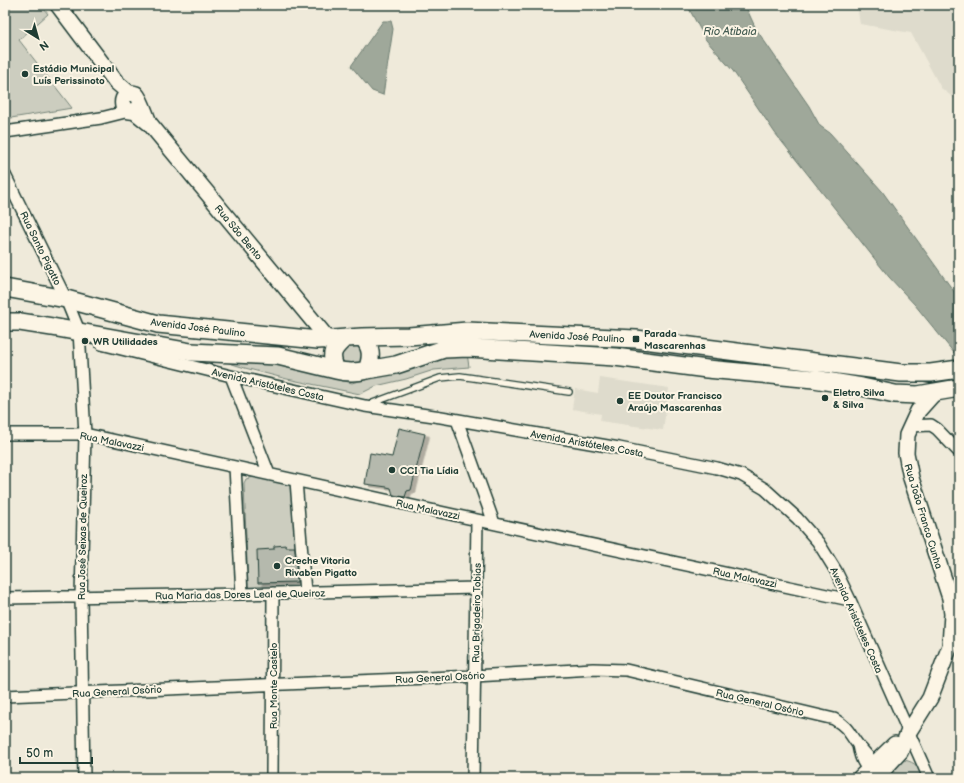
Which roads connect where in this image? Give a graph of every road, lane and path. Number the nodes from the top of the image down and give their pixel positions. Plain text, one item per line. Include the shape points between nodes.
1 (58, 5) edge
2 (130, 104) junction
3 (5, 132) edge
4 (5, 175) edge
5 (5, 288) edge
6 (66, 299) junction
7 (5, 315) edge
8 (13, 322) edge
9 (79, 331) junction
10 (354, 338) junction
11 (330, 346) junction
12 (959, 369) edge
13 (336, 370) junction
14 (367, 370) junction
15 (231, 376) junction
16 (959, 388) edge
17 (569, 392) dead end
18 (935, 392) junction
19 (365, 406) junction
20 (457, 420) junction
21 (911, 426) junction
22 (5, 434) edge
23 (85, 434) junction
24 (959, 452) edge
25 (235, 467) junction
26 (269, 474) junction
27 (296, 480) junction
28 (477, 520) junction
29 (494, 524) junction
30 (476, 588) junction
31 (305, 592) junction
32 (273, 593) junction
33 (242, 594) junction
34 (81, 597) junction
35 (5, 598) edge
36 (850, 600) junction
37 (955, 616) edge
38 (475, 676) junction
39 (273, 684) junction
40 (82, 693) junction
41 (5, 696) edge
42 (908, 733) junction
43 (872, 774) edge
44 (84, 778) edge
45 (272, 778) edge
46 (474, 778) edge
47 (929, 778) edge

1 - 2 main road, Rua São Bento
2 - 3 street via 101,118
2 - 11 main road, Rua São Bento via 150,124
4 - 6 street, Rua Santo Pigatto
5 - 6 main road, Avenida José Paulino
6 - 9 street, Rua José Seixas de Queiroz
6 - 11 main road, Avenida José Paulino via 158,324 318,340
7 - 8 lane
8 - 9 main road
9 - 13 main road via 191,352 278,356
9 - 15 street, Avenida Aristóteles Costa via 100,344
9 - 23 street, Rua José Seixas de Queiroz
10 - 11 main road via 335,347
10 - 12 main road, Avenida José Paulino via 467,331 574,332 636,339 656,338 901,373 931,373
10 - 14 main road via 367,342 370,348
11 - 13 main road
13 - 14 main road
14 - 18 main road, Avenida José Paulino via 396,365 444,349 482,349 615,356 707,369 814,379 896,394 918,395
15 - 19 street, Avenida Aristóteles Costa
15 - 26 street
16 - 18 main road, Avenida José Paulino
17 - 19 lane via 460,376 440,378
18 - 21 main road, Rua João Franco Cunha via 918,411
19 - 20 street, Avenida Aristóteles Costa
20 - 29 street
20 - 36 street, Avenida Aristóteles Costa via 619,448 717,468 741,476 765,489 797,518 818,542
21 - 24 street via 931,425
21 - 37 main road, Rua João Franco Cunha via 907,436 906,454 911,478
22 - 23 street, Rua Malavazzi
23 - 25 street, Rua Malavazzi
23 - 34 street, Rua José Seixas de Queiroz
25 - 26 street, Rua Malavazzi
25 - 33 street
26 - 27 street, Rua Malavazzi
27 - 28 street, Rua Malavazzi
27 - 31 street
28 - 29 street, Rua Malavazzi
28 - 30 street, Rua Brigadeiro Tobias
29 - 36 street, Rua Malavazzi
30 - 31 street, Rua Maria das Dores Leal de Queiroz
30 - 38 street, Rua Brigadeiro Tobias
31 - 32 street, Rua Maria das Dores Leal de Queiroz
32 - 33 street, Rua Maria das Dores Leal de Queiroz
32 - 39 street, Rua Monte Castelo
33 - 34 street, Rua Maria das Dores Leal de Queiroz
34 - 35 street, Rua Maria das Dores Leal de Queiroz
34 - 40 street, Rua José Seixas de Queiroz
36 - 42 street, Avenida Aristóteles Costa
37 - 42 main road, Rua João Franco Cunha via 950,646 930,698
38 - 39 street, Rua General Osório
38 - 43 street, Rua General Osório via 593,669 626,670 834,719 849,730
38 - 46 street, Rua Brigadeiro Tobias
39 - 40 street, Rua General Osório
39 - 45 street, Rua Monte Castelo
40 - 41 street, Rua General Osório
40 - 44 street, Rua José Seixas de Queiroz
42 - 43 main road, Rua João Franco Cunha
42 - 47 street, Avenida Aristóteles Costa

